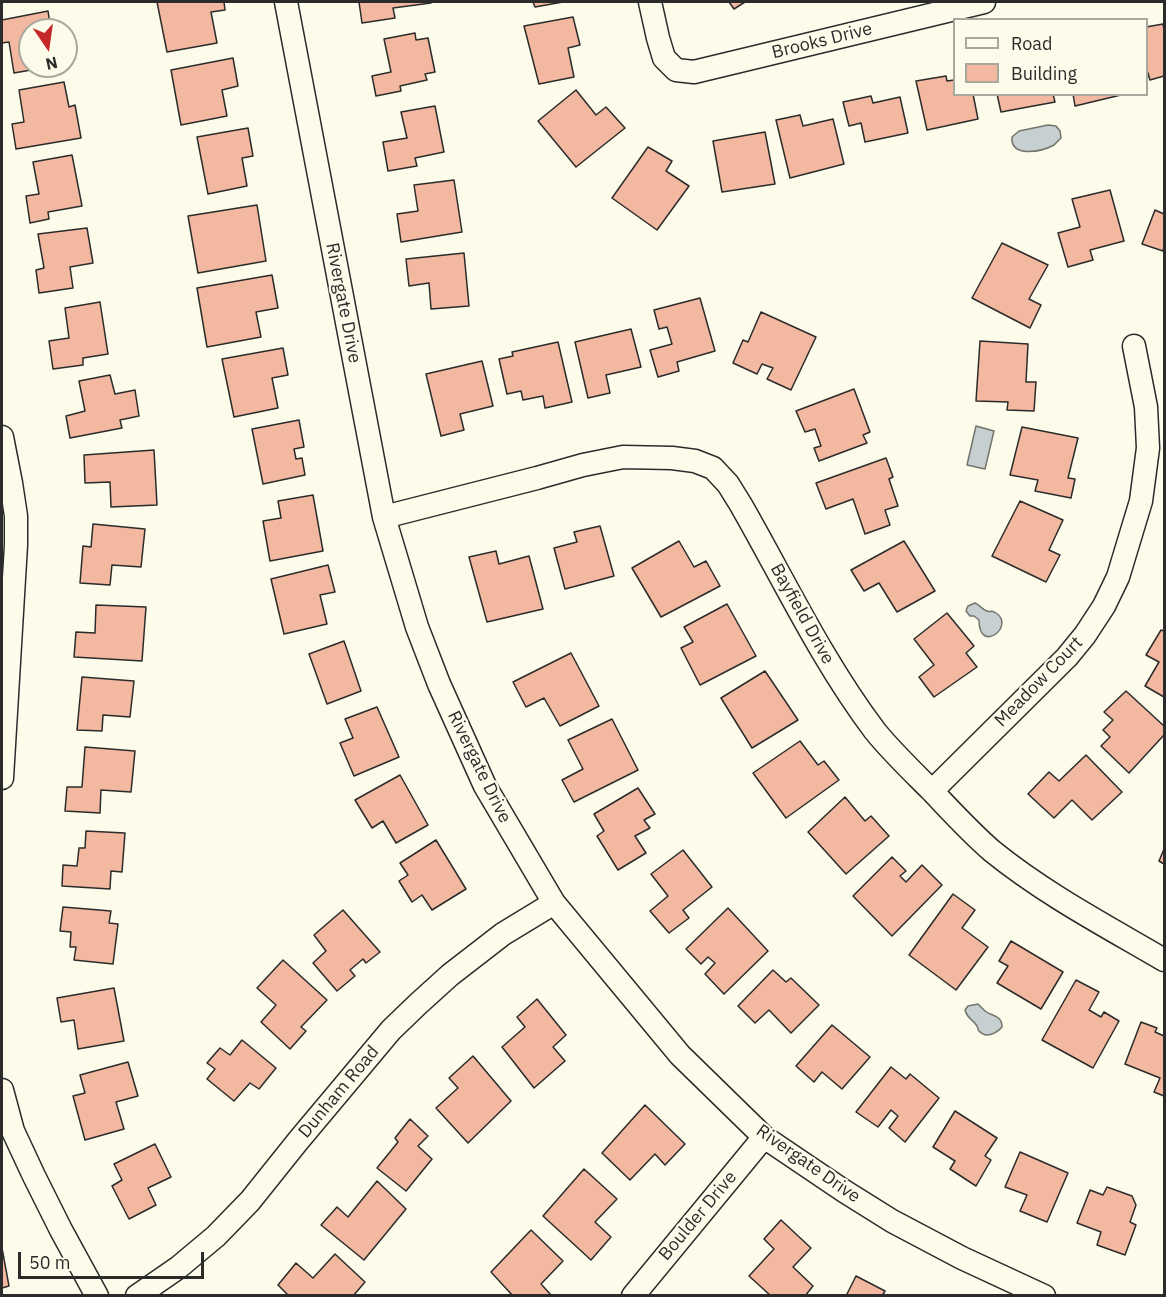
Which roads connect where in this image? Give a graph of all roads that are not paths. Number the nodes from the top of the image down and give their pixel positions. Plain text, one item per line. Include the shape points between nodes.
1 (286, 2) edge
2 (650, 2) edge
3 (984, 2) edge
4 (1134, 346) dead end
5 (2, 437) edge
6 (384, 516) junction
7 (2, 778) edge
8 (932, 791) junction
9 (554, 903) junction
10 (1164, 960) edge
11 (2, 1090) edge
12 (764, 1137) junction
13 (97, 1296) edge
14 (137, 1296) edge
15 (633, 1296) edge
16 (1044, 1296) edge

1 - 6 street, Rivergate Drive
2 - 3 street, Brooks Drive via 664,58 676,70 694,72
4 - 8 street, Meadow Court via 1146,407 1148,448 1141,501 1118,577 1104,606 1068,657
5 - 7 street via 11,483 16,545
6 - 8 street, Bayfield Drive via 623,457 695,461 713,468 741,505 846,689 876,732
6 - 9 street, Rivergate Drive via 417,627 439,684 485,786
8 - 10 street, Bayfield Drive via 993,852 1078,910
9 - 12 street, Rivergate Drive via 680,1055
9 - 14 street, Dunham Road via 503,934 418,1004 391,1030 250,1201 216,1236
11 - 13 street via 14,1131 34,1176
12 - 15 street, Boulder Drive
12 - 16 street, Rivergate Drive via 892,1221

